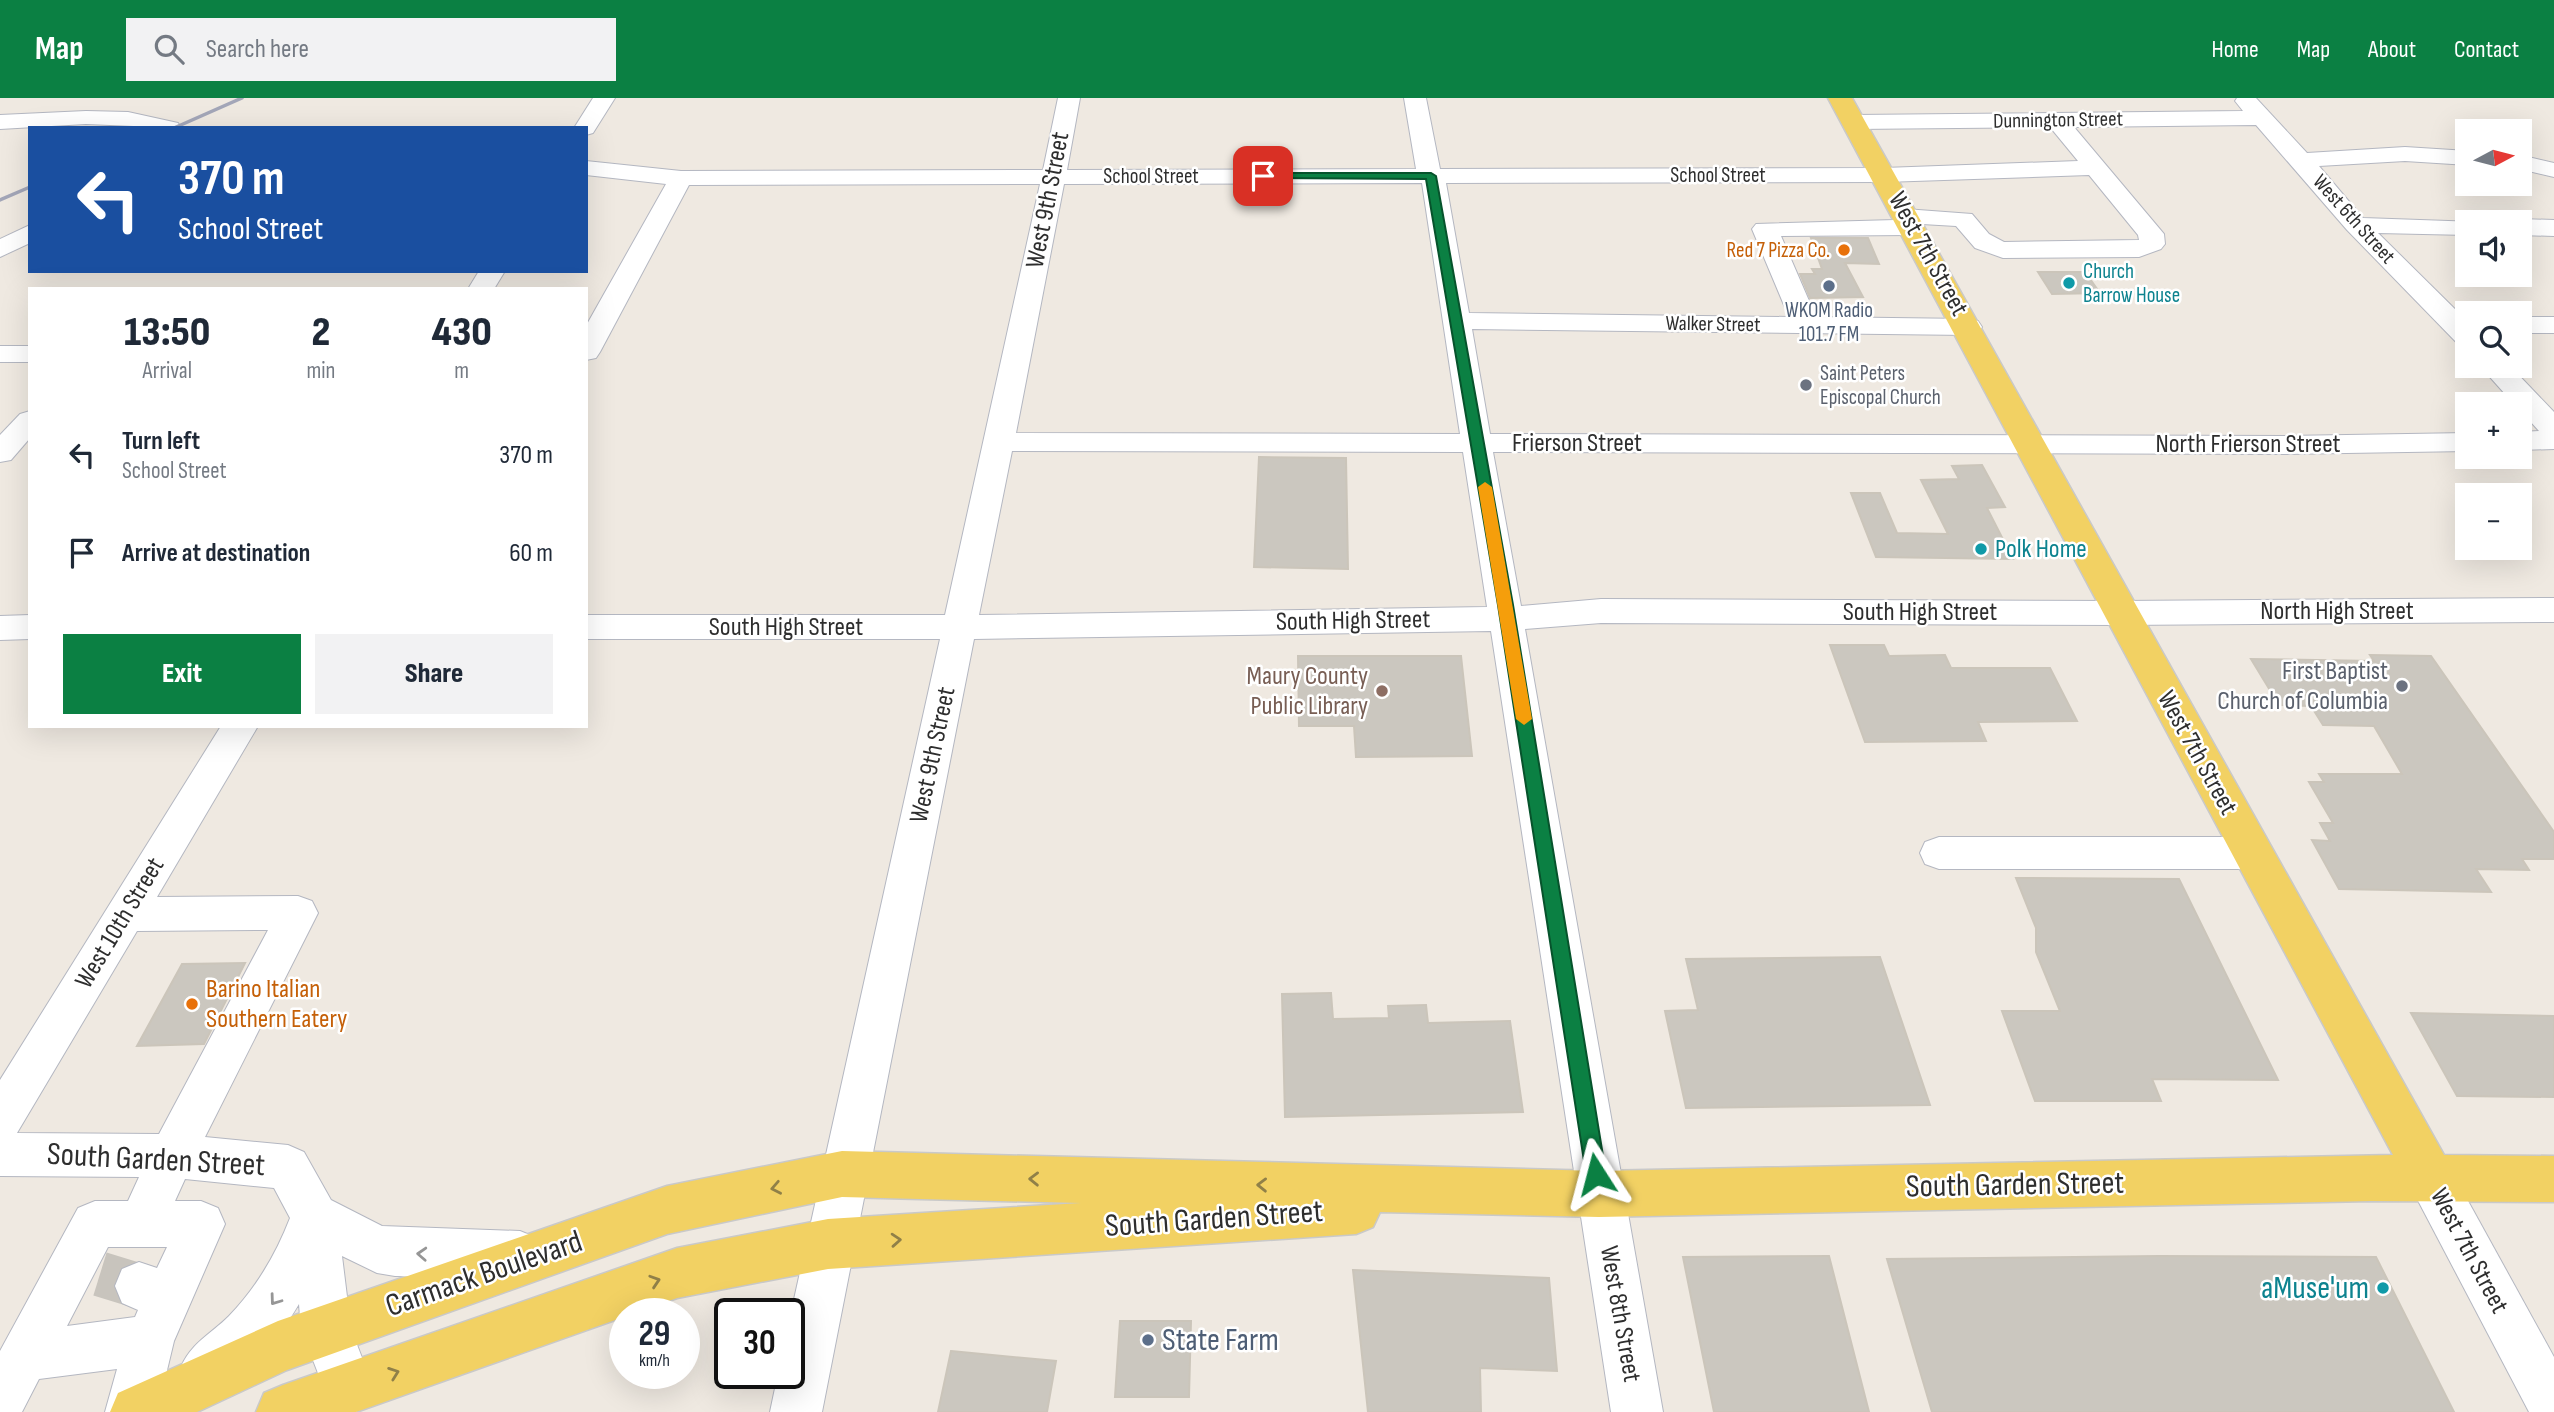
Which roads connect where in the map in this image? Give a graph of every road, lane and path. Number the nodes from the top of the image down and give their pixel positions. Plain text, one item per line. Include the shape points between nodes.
1 (124, 98) edge
2 (604, 98) edge
3 (1069, 98) edge
4 (1415, 98) edge
5 (1840, 98) edge
6 (2242, 98) edge
7 (103, 116) junction
8 (2262, 118) junction
9 (2056, 120) junction
10 (12, 121) edge
11 (1855, 122) junction
12 (164, 126) edge
13 (586, 126) edge
14 (0, 132) edge
15 (2455, 157) edge
16 (2301, 160) junction
17 (2532, 165) edge
18 (588, 168) edge
19 (2096, 168) junction
20 (2554, 170) edge
21 (1884, 175) junction
22 (1431, 176) junction
23 (1054, 177) junction
24 (681, 178) junction
25 (1908, 222) junction
26 (2356, 225) junction
27 (2455, 227) edge
28 (2532, 227) edge
29 (2554, 228) edge
30 (28, 234) edge
31 (0, 249) edge
32 (1458, 321) junction
33 (2455, 321) edge
34 (1806, 325) junction
35 (2532, 325) edge
36 (2554, 325) edge
37 (1968, 327) junction
38 (588, 348) edge
39 (0, 354) edge
40 (28, 354) edge
41 (2505, 378) edge
42 (28, 421) edge
43 (2554, 429) edge
44 (2554, 440) edge
45 (2532, 441) edge
46 (999, 442) junction
47 (2455, 442) edge
48 (1477, 443) junction
49 (2028, 443) junction
50 (0, 453) edge
51 (2554, 610) edge
52 (2120, 613) junction
53 (1508, 619) junction
54 (588, 627) edge
55 (961, 627) junction
56 (0, 628) edge
57 (28, 628) edge
58 (239, 728) edge
59 (1939, 853) dead end
60 (2252, 853) junction
61 (125, 915) junction
62 (0, 1120) edge
63 (0, 1154) edge
64 (172, 1156) junction
65 (842, 1174) junction
66 (2430, 1177) junction
67 (2554, 1179) edge
68 (1599, 1194) junction
69 (314, 1216) junction
70 (141, 1224) junction
71 (828, 1244) junction
72 (539, 1255) junction
73 (120, 1280) junction
74 (326, 1329) junction
75 (150, 1340) junction
76 (25, 1356) junction
77 (349, 1390) junction
78 (0, 1402) edge
79 (2554, 1409) edge
80 (141, 1410) edge
81 (284, 1412) edge
82 (796, 1412) edge
83 (1637, 1412) edge

1 - 7 street
2 - 13 street
3 - 23 street, West 9th Street
4 - 22 street, West 8th Street
5 - 11 main road, West 7th Street
6 - 8 street, West 6th Street
7 - 10 street
7 - 12 street
8 - 9 street, Dunnington Street
8 - 16 street, West 6th Street
9 - 11 street, Dunnington Street
9 - 19 street
10 - 14 street
11 - 21 main road, West 7th Street
15 - 16 street via 2405,154
16 - 26 street, West 6th Street
17 - 20 street
18 - 24 street, School Street
19 - 21 street, School Street
19 - 25 street via 2151,234 2152,244 2140,249 2003,250 1977,240 1963,219
21 - 22 street, School Street
21 - 25 main road, West 7th Street
22 - 23 street, School Street
22 - 32 street, West 8th Street
23 - 24 street, School Street
23 - 46 street, West 9th Street
24 - 38 street
25 - 34 street via 1765,229
25 - 37 main road, West 7th Street
26 - 27 street
26 - 33 street, West 6th Street
28 - 29 street
30 - 31 street
32 - 34 street, Walker Street
32 - 48 street, West 8th Street
34 - 37 street, Walker Street
35 - 36 street
37 - 49 main road, West 7th Street
39 - 40 street
41 - 43 street
42 - 50 street
44 - 45 street
46 - 48 street, Frierson Street
46 - 55 street, West 9th Street
47 - 49 street, North Frierson Street
48 - 49 street, Frierson Street
48 - 53 street, West 8th Street
49 - 52 main road, West 7th Street
51 - 52 street, North High Street
52 - 53 street, South High Street via 1601,611
52 - 60 main road, West 7th Street
53 - 55 street, South High Street
53 - 68 street, West 8th Street
54 - 55 street, South High Street
55 - 65 street, West 9th Street
56 - 57 street
58 - 61 street, West 10th Street
59 - 60 street
60 - 66 main road, West 7th Street
61 - 62 street, West 10th Street
61 - 64 street via 298,913
63 - 64 street, South Garden Street
64 - 69 street, South Garden Street via 288,1167
64 - 70 street
68 -> 65 main road, South Garden Street
65 - 71 street, West 9th Street
65 -> 72 main road, Carmack Boulevard via 667,1210
66 - 67 main road, South Garden Street
66 - 68 main road, South Garden Street
66 - 79 street, West 7th Street
71 -> 68 main road, South Garden Street
68 - 83 street, West 8th Street
72 -> 69 street via 377,1249
69 - 74 street, South Garden Street
69 -> 80 street via 291,1277 237,1345
70 - 73 street via 94,1224
70 - 73 street via 201,1224
77 -> 71 main road via 677,1273
71 - 82 street, West 9th Street
72 - 74 main road, Carmack Boulevard
73 - 75 street
73 - 76 street
74 - 77 street, South Garden Street
74 - 80 main road, Carmack Boulevard
75 - 76 street
75 - 80 street
76 - 78 street
77 - 81 main road

